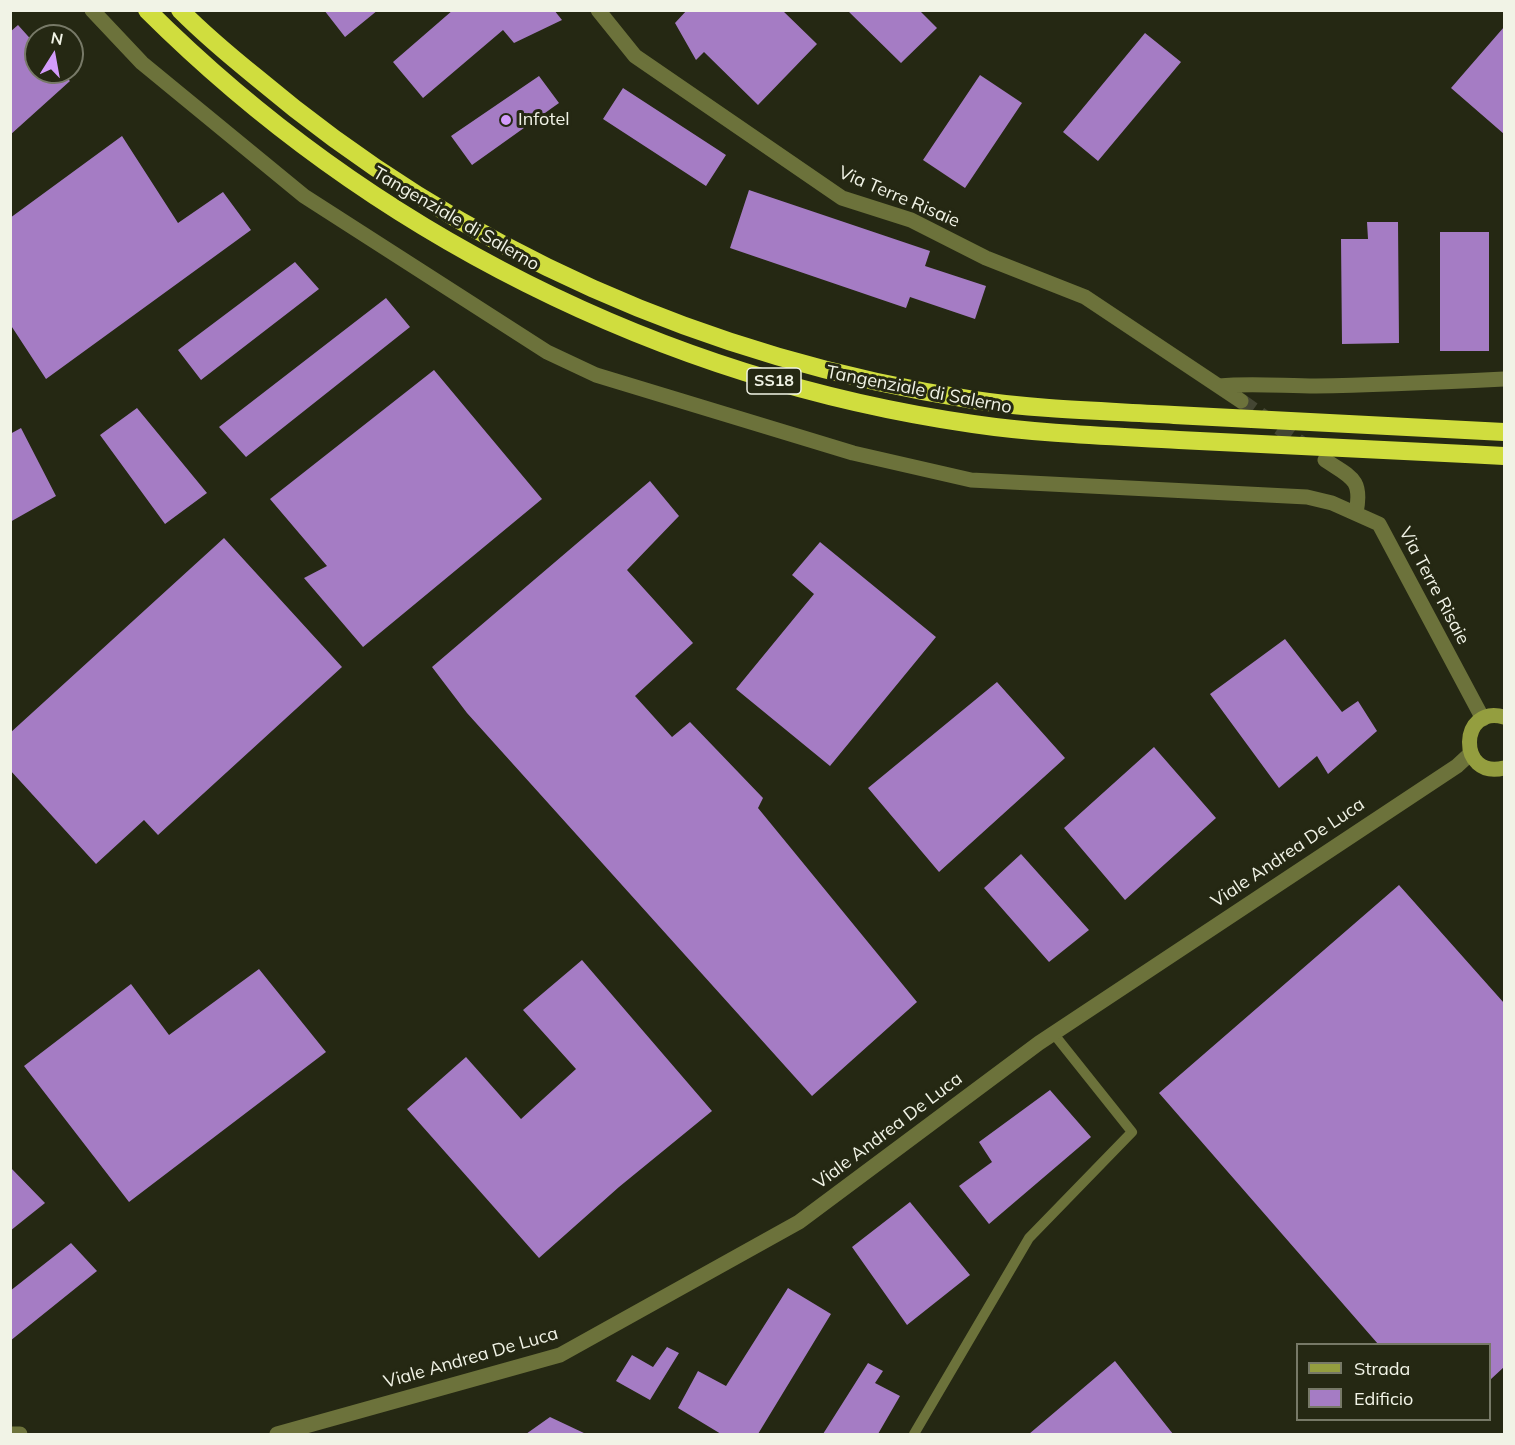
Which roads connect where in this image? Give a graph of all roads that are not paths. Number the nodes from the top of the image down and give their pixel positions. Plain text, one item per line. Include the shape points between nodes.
1 (92, 10) edge
2 (147, 10) edge
3 (180, 10) edge
4 (601, 12) edge
5 (1504, 379) edge
6 (1219, 386) junction
7 (1241, 401) tunnel mouth
8 (1504, 432) edge
9 (1504, 456) edge
10 (1325, 460) dead end
11 (1356, 513) junction
12 (1504, 717) edge
13 (1483, 719) junction
14 (1471, 753) junction
15 (1504, 768) edge
16 (1053, 1034) junction
17 (10, 1434) edge
18 (20, 1434) edge
19 (277, 1434) edge
20 (914, 1434) edge

1 - 11 street, Via Terre Risaie via 142,63 304,196 547,351 596,375 853,453 971,480 1307,497
2 - 9 highway, Tangenziale di Salerno / SS18 via 234,91 355,184 459,249 539,291 686,353 769,380 969,424 1093,436
3 - 8 highway, Tangenziale di Salerno / SS18 via 302,116 471,229 582,285 650,314 764,354 879,382 1014,405
4 - 6 street, Via Terre Risaie via 635,56 842,198 911,220 986,258 1085,297
5 - 6 street
6 - 7 street, Via Terre Risaie
10 - 11 street via 1351,476 1359,489
11 - 13 street, Via Terre Risaie via 1379,524
12 - 13 street
13 - 14 street via 1476,723 1469,737
14 - 15 street via 1482,766
14 - 16 street, Viale Andrea De Luca
16 - 19 street, Viale Andrea De Luca via 799,1222 560,1355
16 - 20 lane via 1132,1132 1029,1238
17 - 18 street

